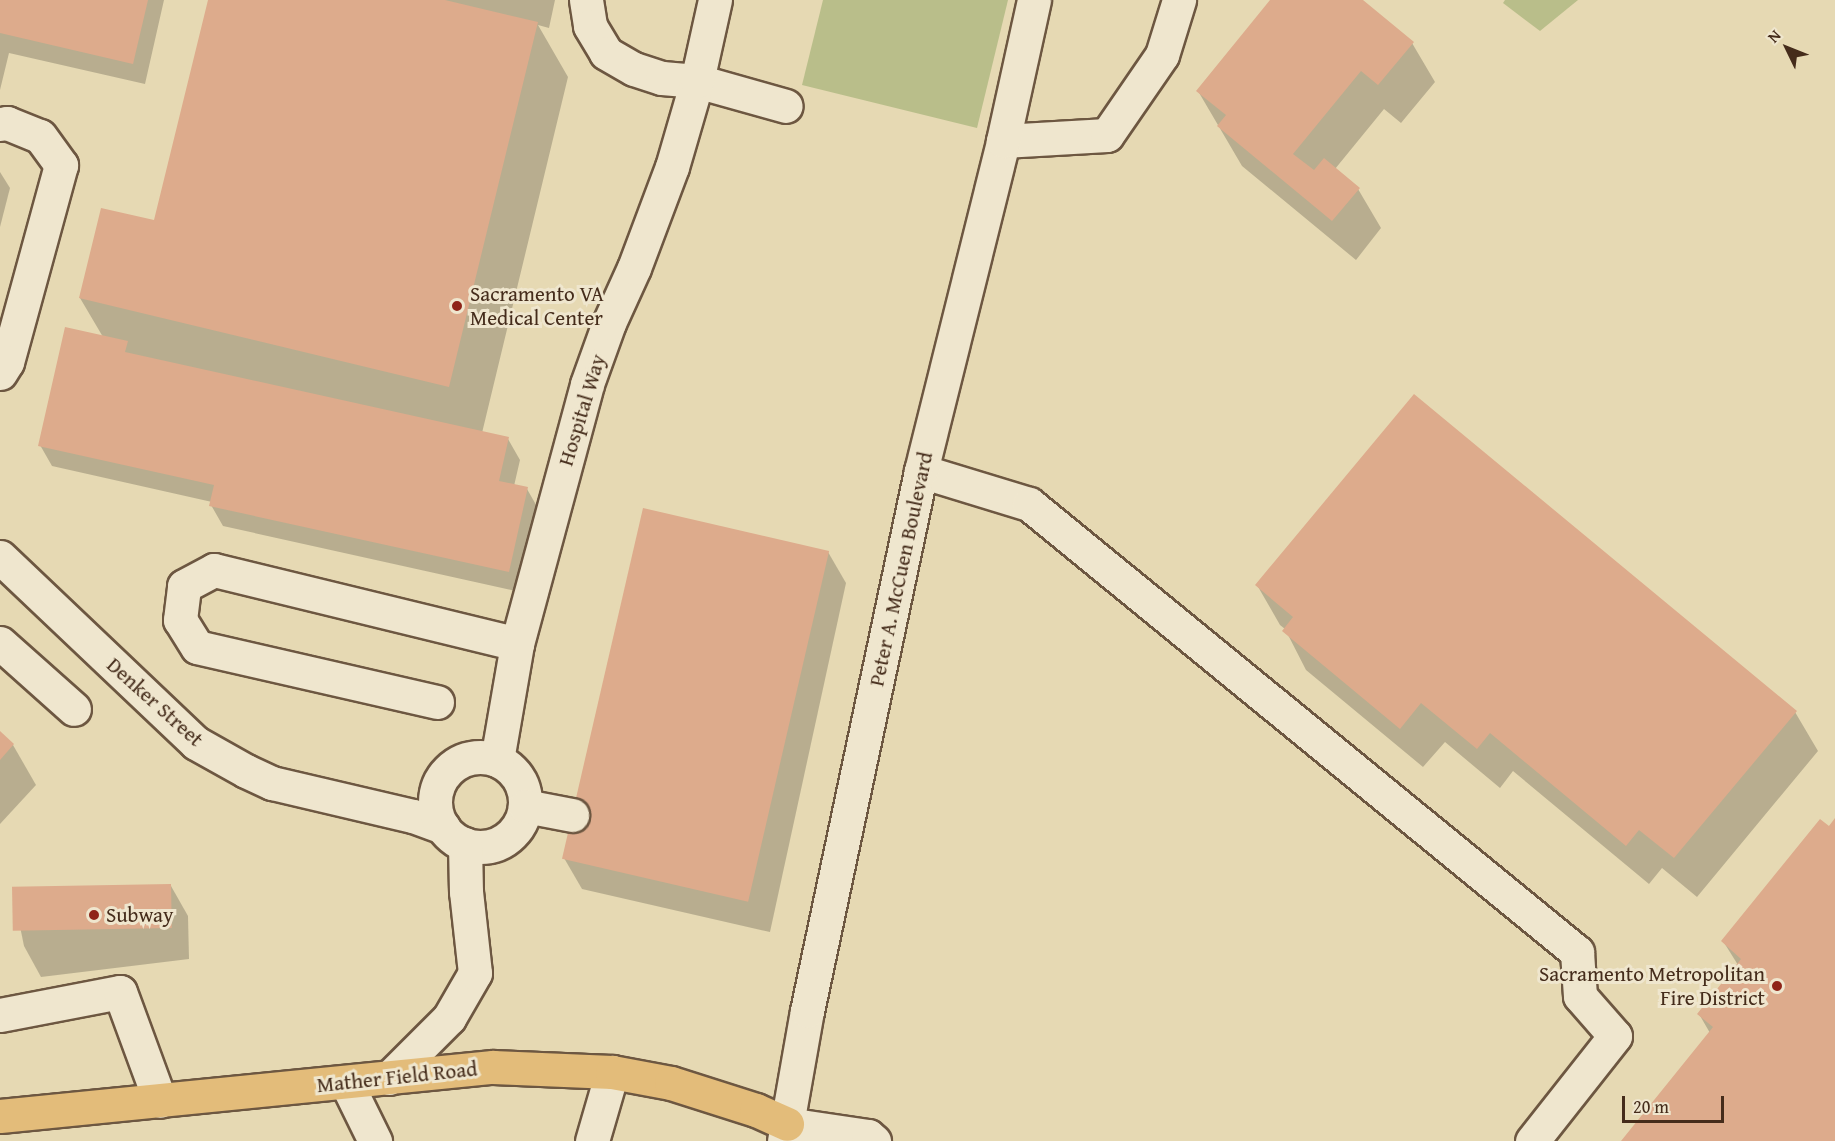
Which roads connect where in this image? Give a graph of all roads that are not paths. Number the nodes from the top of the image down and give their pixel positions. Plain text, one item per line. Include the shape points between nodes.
1 (586, 0) edge
2 (715, 0) edge
3 (1034, 0) edge
4 (1179, 0) edge
5 (697, 81) junction
6 (786, 106) dead end
7 (0, 123) edge
8 (1003, 141) junction
9 (0, 373) edge
10 (921, 471) junction
11 (0, 557) edge
12 (0, 643) edge
13 (517, 644) junction
14 (437, 702) dead end
15 (74, 709) dead end
16 (497, 760) junction
17 (525, 807) junction
18 (572, 815) dead end
19 (454, 836) junction
20 (0, 1016) edge
21 (612, 1072) junction
22 (389, 1078) junction
23 (346, 1082) junction
24 (160, 1101) junction
25 (0, 1116) edge
26 (790, 1135) edge
27 (375, 1141) edge
28 (592, 1141) edge
29 (874, 1141) edge
30 (1532, 1141) edge

1 - 5 street via 590,26 606,53 634,69 662,78
2 - 5 street, Hospital Way
3 - 8 street, Peter A. McCuen Boulevard
4 - 8 street via 1162,55 1107,135
5 - 6 street
5 - 13 street, Hospital Way via 672,166 587,384
7 - 9 street via 40,136 61,165 7,362
8 - 10 street, Peter A. McCuen Boulevard
10 - 26 street, Peter A. McCuen Boulevard via 807,1011
10 - 30 street via 1029,504 1577,952 1580,996 1615,1036
11 - 19 street, Denker Street via 196,743 272,783 413,816
12 - 15 street
13 - 14 street via 214,570 184,586 180,620 197,647
13 - 16 street, Hospital Way
16 - 17 street via 519,778
16 - 19 street via 482,756 466,758 442,776 435,806
17 - 18 street
17 - 19 street via 513,833 501,842 487,846
19 - 22 street via 466,892 475,974 449,1018
20 - 24 street via 120,992
21 - 22 main road, Mather Field Road via 493,1067
21 - 26 main road, Mather Field Road via 671,1083 756,1110
21 - 28 street
22 - 23 main road, Mather Field Road
23 - 24 main road, Mather Field Road
23 - 27 street
24 - 25 main road, Mather Field Road
26 - 29 street via 868,1136

